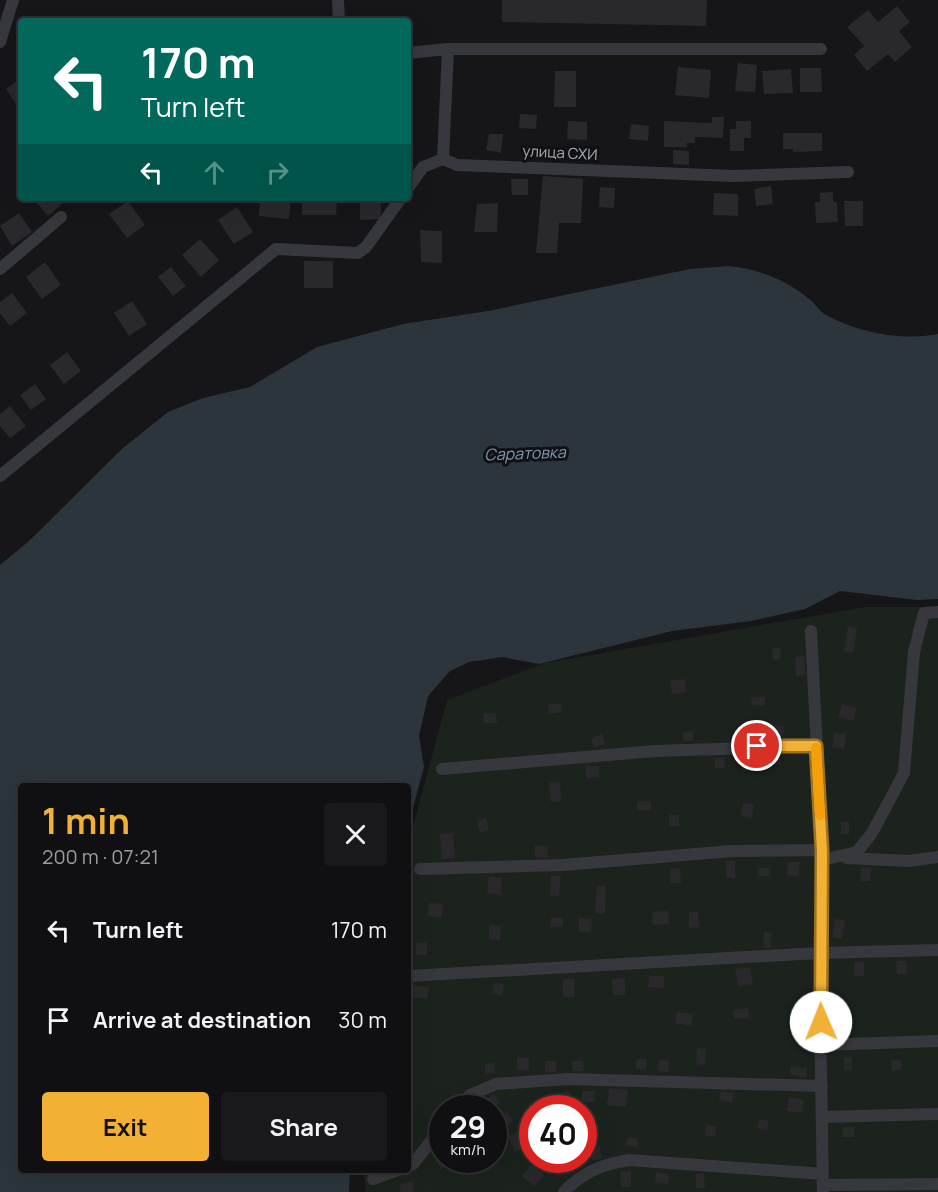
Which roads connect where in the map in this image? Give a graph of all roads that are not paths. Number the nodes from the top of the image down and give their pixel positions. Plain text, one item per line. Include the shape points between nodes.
1 (13, 0) edge
2 (338, 0) edge
3 (339, 18) edge
4 (0, 42) edge
5 (448, 49) junction
6 (821, 49) dead end
7 (411, 53) edge
8 (443, 159) junction
9 (848, 172) dead end
10 (411, 184) edge
11 (399, 201) edge
12 (61, 217) dead end
13 (0, 270) edge
14 (0, 476) edge
15 (938, 612) edge
16 (811, 631) dead end
17 (816, 746) junction
18 (442, 769) dead end
19 (822, 855) junction
20 (938, 857) edge
21 (840, 858) junction
22 (420, 870) dead end
23 (938, 950) edge
24 (819, 953) junction
25 (411, 976) edge
26 (938, 1041) edge
27 (821, 1045) junction
28 (822, 1086) junction
29 (470, 1095) edge
30 (938, 1114) edge
31 (822, 1117) junction
32 (429, 1144) edge
33 (411, 1165) edge
34 (390, 1173) edge
35 (373, 1179) dead end
36 (823, 1184) edge
37 (938, 1184) edge
38 (564, 1192) edge

1 - 4 street
2 - 3 street
5 - 6 street
5 - 7 street
5 - 8 street
8 - 9 street, улица СХИ via 457,165 734,176
8 - 10 street via 423,167
11 - 14 street via 358,253 276,249
12 - 13 street
15 - 21 street via 924,614 914,652 904,773 872,833 857,852
16 - 17 street
17 - 18 street via 666,751
17 - 19 street
19 - 21 street
19 - 22 street via 732,851 563,865
19 - 24 street
20 - 21 street via 908,861
23 - 24 street
24 - 25 street
24 - 27 street
26 - 27 street
27 - 28 street
28 - 29 street via 568,1079 496,1084
28 - 31 street
30 - 31 street
31 - 36 street
32 - 33 street
34 - 35 street
36 - 37 street
36 - 38 street via 629,1160 609,1163 577,1178

